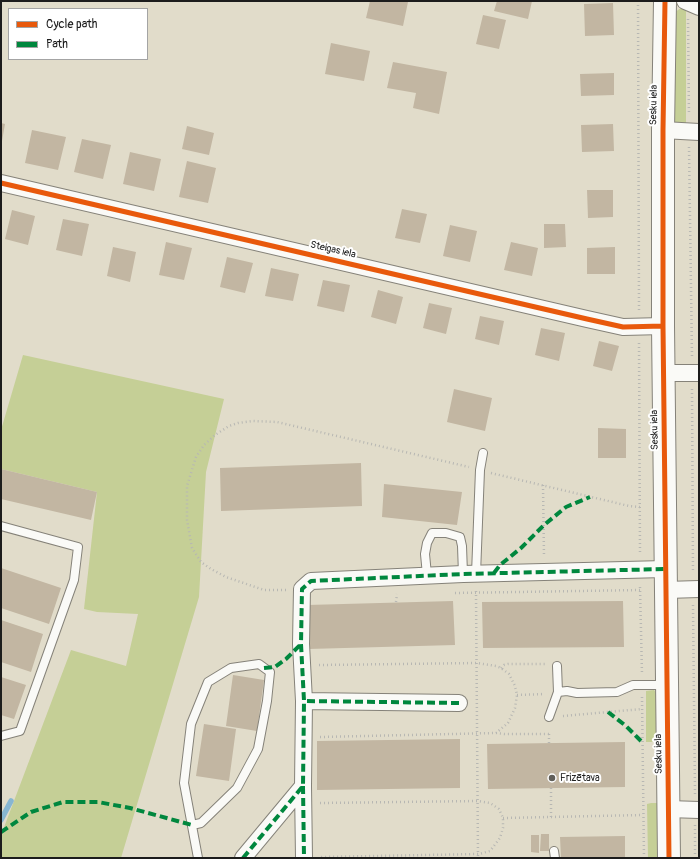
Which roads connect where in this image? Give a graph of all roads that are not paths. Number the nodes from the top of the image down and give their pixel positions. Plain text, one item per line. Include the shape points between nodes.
1 (665, 1) edge
2 (663, 130) junction
3 (694, 132) edge
4 (1, 183) edge
5 (663, 326) junction
6 (663, 373) junction
7 (695, 373) edge
8 (483, 453) dead end
9 (1, 526) edge
10 (470, 574) junction
11 (427, 575) junction
12 (665, 580) junction
13 (696, 589) edge
14 (558, 666) road end
15 (667, 685) junction
16 (558, 692) junction
17 (304, 701) junction
18 (459, 703) dead end
19 (549, 717) road end
20 (1, 736) edge
21 (303, 786) junction
22 (668, 810) junction
23 (697, 810) edge
24 (192, 825) junction
25 (304, 857) edge
26 (198, 858) edge
27 (243, 858) edge
28 (669, 858) edge

1 - 2 street, Sesku iela
2 - 3 street
2 - 5 street, Sesku iela
4 - 5 street, Steigas iela via 623,327
5 - 6 street, Sesku iela
6 - 7 street
6 - 12 street, Sesku iela
8 - 10 lane
9 - 20 lane via 78,547 74,580 20,731
10 - 11 street
10 - 11 lane via 460,537 446,533 432,534 427,543
10 - 12 street via 640,571
11 - 17 street via 311,581 302,589
12 - 13 street
12 - 15 street, Sesku iela
14 - 16 lane
15 - 16 lane via 633,685 617,692
15 - 22 street, Sesku iela
16 - 19 lane
17 - 18 street
17 - 21 street
21 - 25 street
21 - 27 street
22 - 23 street
22 - 28 street, Sesku iela
24 - 24 lane via 184,783 191,724 208,682 231,668 259,664 270,672 258,749 237,788 201,823
24 - 26 lane

